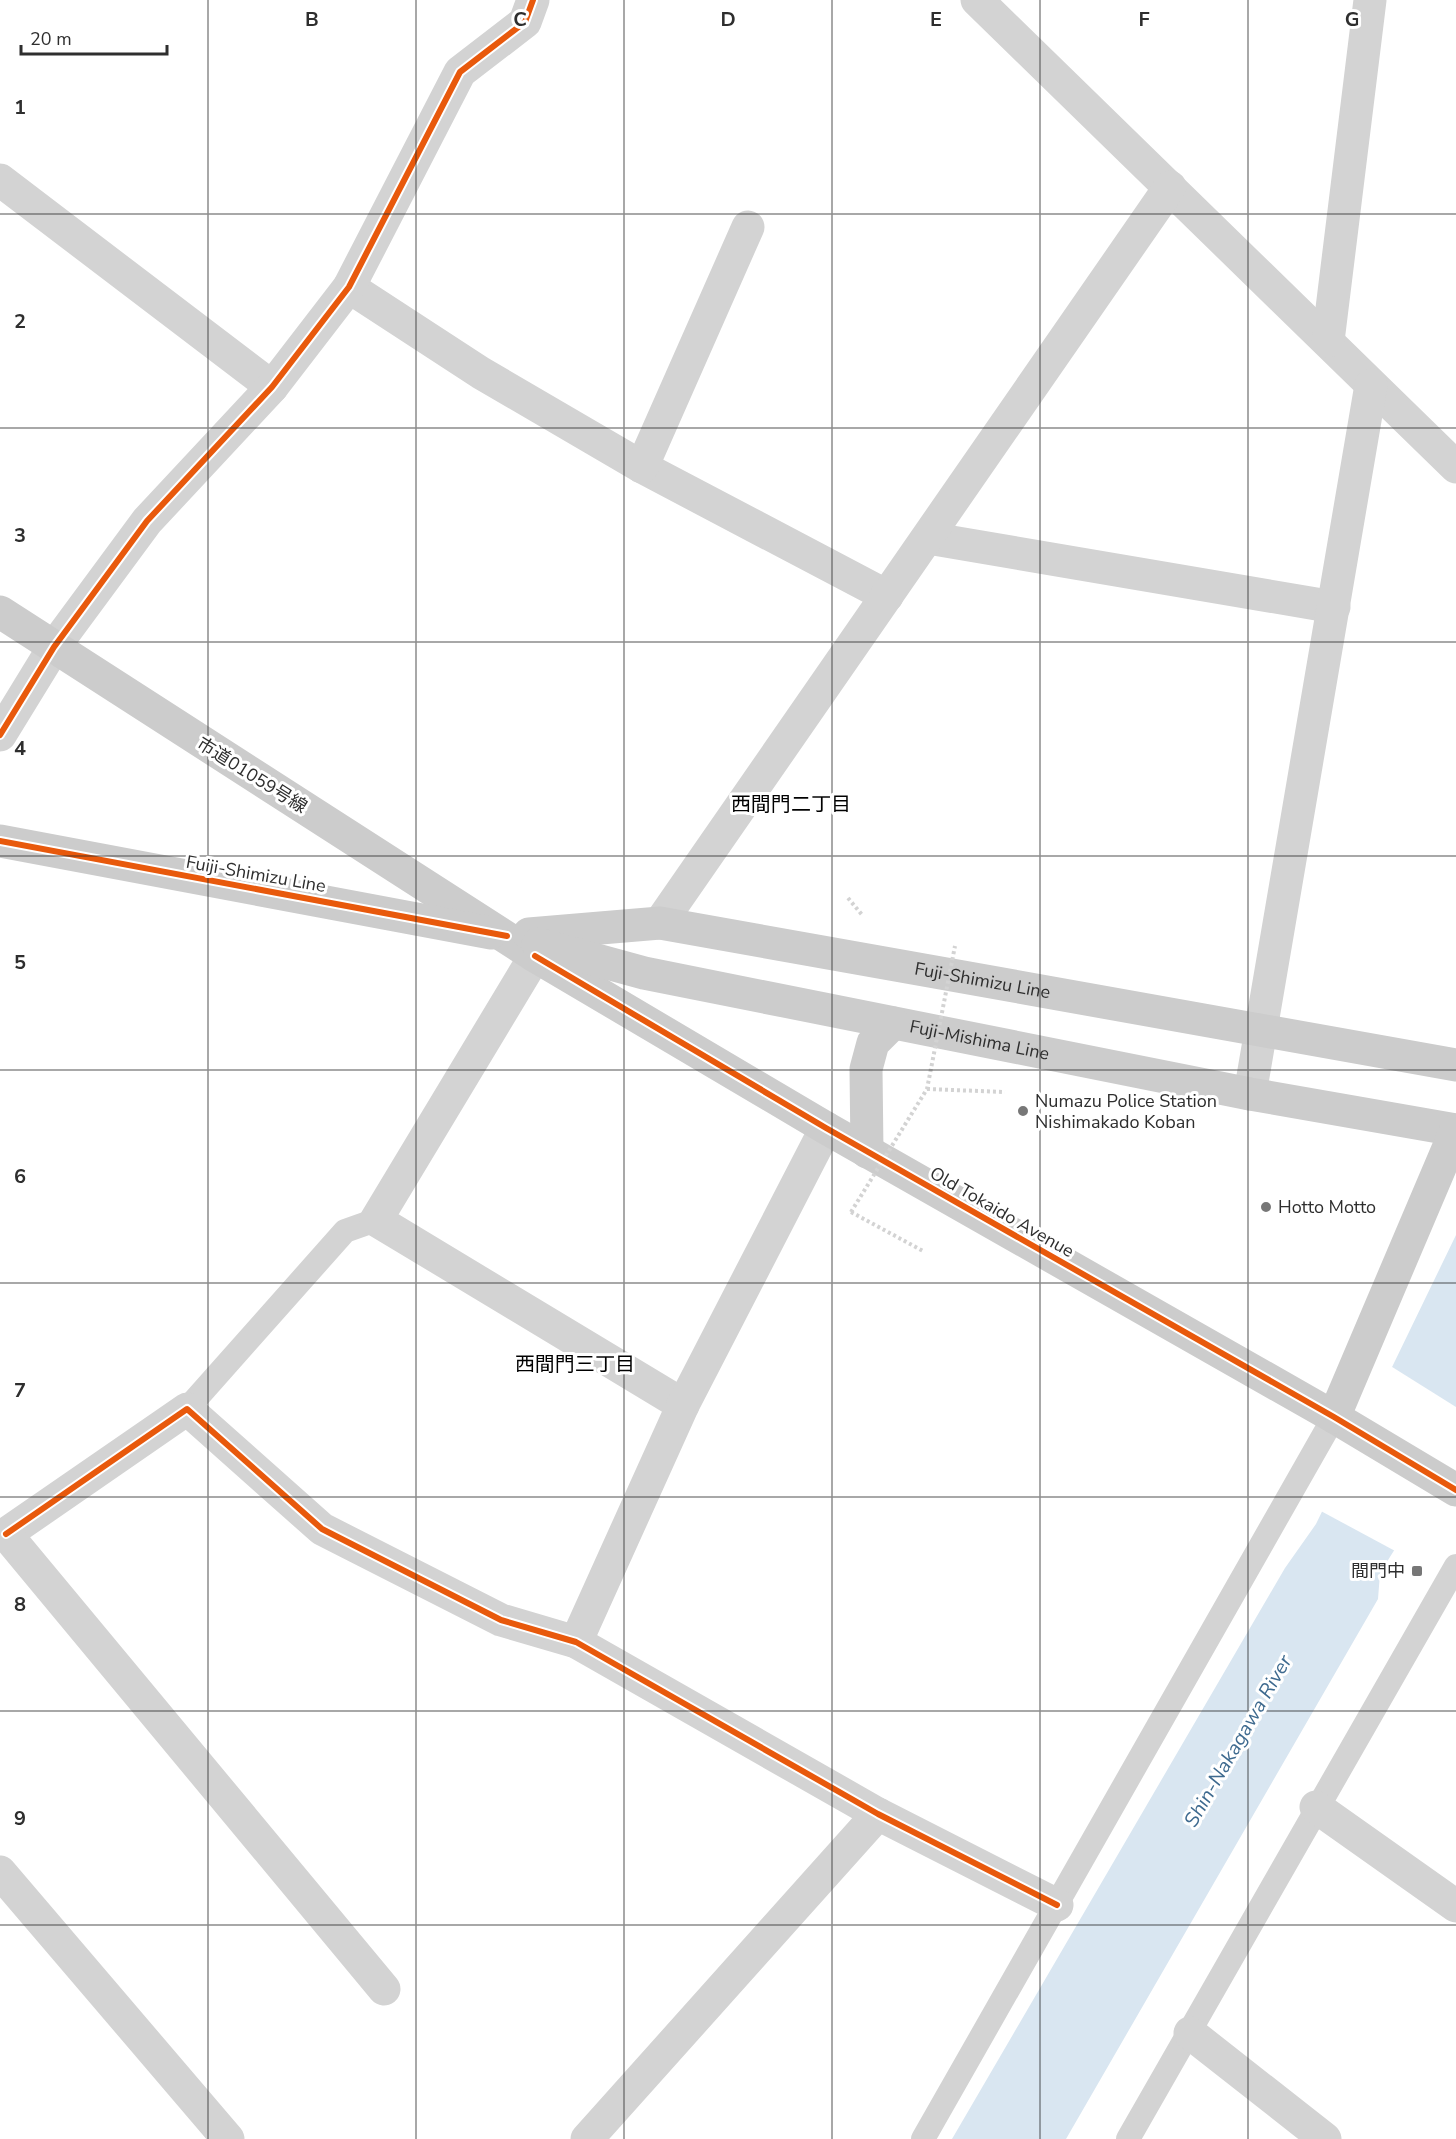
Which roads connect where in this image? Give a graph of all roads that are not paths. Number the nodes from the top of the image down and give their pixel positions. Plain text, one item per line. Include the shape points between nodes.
1 (533, 0) edge
2 (976, 0) edge
3 (1370, 0) edge
4 (0, 180) edge
5 (1170, 187) junction
6 (748, 227) dead end
7 (349, 287) junction
8 (1328, 341) junction
9 (1371, 385) junction
10 (272, 387) junction
11 (642, 467) junction
12 (1456, 467) edge
13 (928, 538) junction
14 (887, 596) junction
15 (1334, 608) junction
16 (0, 612) edge
17 (54, 647) junction
18 (0, 735) edge
19 (0, 841) edge
20 (660, 923) junction
21 (507, 936) junction
22 (535, 956) junction
23 (893, 1023) junction
24 (1262, 1030) junction
25 (1456, 1065) edge
26 (1250, 1094) junction
27 (825, 1128) junction
28 (1456, 1130) edge
29 (867, 1152) junction
30 (376, 1220) junction
31 (683, 1405) junction
32 (187, 1409) junction
33 (1334, 1417) junction
34 (1456, 1490) edge
35 (3, 1535) edge
36 (1456, 1566) edge
37 (576, 1642) junction
38 (1316, 1807) junction
39 (878, 1814) junction
40 (0, 1872) edge
41 (1057, 1905) junction
42 (1456, 1906) edge
43 (384, 1989) dead end
44 (1190, 2033) junction
45 (228, 2139) edge
46 (587, 2139) edge
47 (922, 2139) edge
48 (1128, 2139) edge
49 (1325, 2139) edge

1 - 7 street via 525,22 460,72
2 - 5 street
3 - 8 street
4 - 10 street
5 - 8 street
5 - 13 street
6 - 11 street
7 - 10 street
7 - 11 street via 481,373
8 - 9 street
9 - 12 street
9 - 15 street
10 - 17 street via 147,521
11 - 14 street
13 - 14 street
13 - 15 street
14 - 20 street
15 - 24 street
16 - 17 main road, 市道01059号線
17 - 18 street
17 - 21 main road, 市道01059号線
19 - 21 main road, Fuiji-Shimizu Line
20 - 21 main road, Fuji-Shimizu Line
20 - 24 main road, Fuji-Shimizu Line
21 - 22 main road, Old Tokaido Avenue
21 - 23 main road, Fuji-Mishima Line via 644,973
22 - 27 main road, Old Tokaido Avenue
22 - 30 street
23 - 26 main road, Fuji-Mishima Line
23 - 29 main road via 873,1042 866,1069
24 - 25 main road, Fuji-Shimizu Line
24 - 26 street
26 - 28 main road, Fuji-Mishima Line
27 - 29 main road, Old Tokaido Avenue
27 - 31 street
28 - 33 main road
29 - 33 main road, Old Tokaido Avenue
30 - 31 street
30 - 32 lane via 345,1231
31 - 37 street
32 - 35 street
32 - 37 street via 322,1529 501,1620
33 - 34 main road, Old Tokaido Avenue
33 - 41 lane
35 - 43 street
36 - 38 lane
37 - 39 street
38 - 42 street
38 - 44 lane
39 - 41 street
39 - 46 street
40 - 45 street
41 - 47 lane
44 - 48 lane
44 - 49 street

